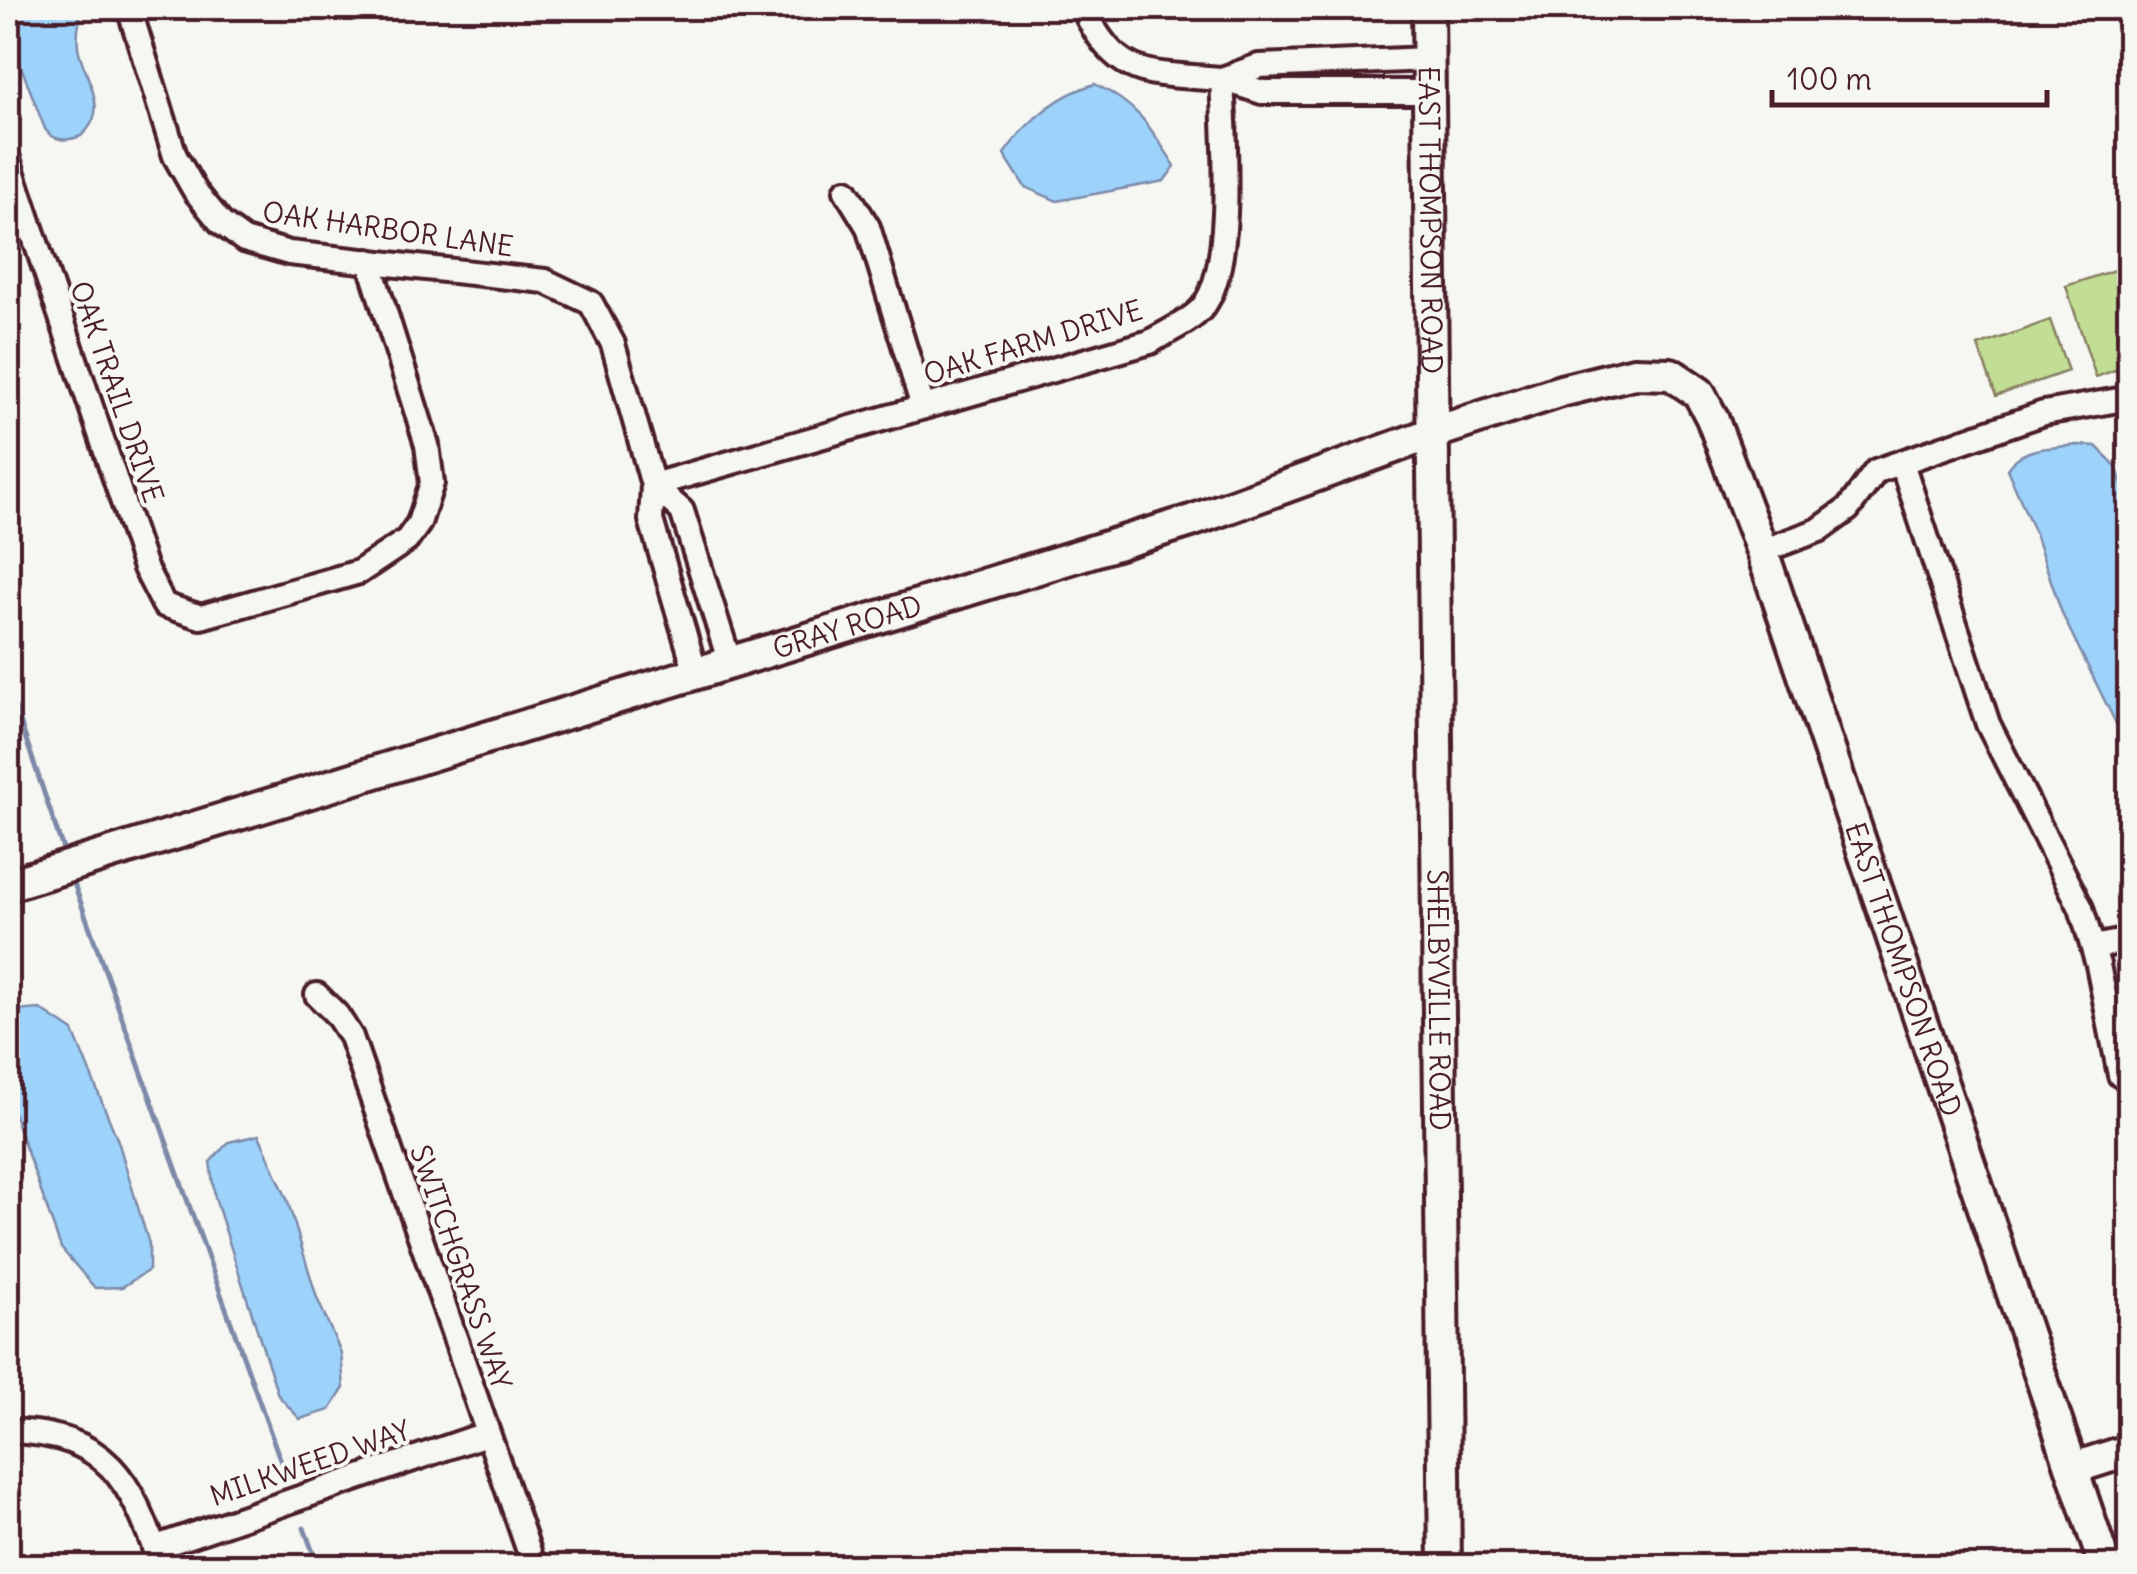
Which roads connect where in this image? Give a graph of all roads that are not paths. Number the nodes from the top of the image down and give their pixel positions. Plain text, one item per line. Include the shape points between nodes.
1 (129, 8) edge
2 (1083, 8) edge
3 (1428, 8) edge
4 (1428, 59) junction
5 (1222, 78) junction
6 (1429, 92) junction
7 (8, 159) edge
8 (846, 191) dead end
9 (369, 261) junction
10 (1683, 379) joint
11 (2130, 398) edge
12 (923, 407) junction
13 (1433, 433) junction
14 (1902, 463) junction
15 (652, 484) junction
16 (1762, 551) junction
17 (730, 663) junction
18 (696, 674) junction
19 (8, 884) edge
20 (2130, 940) edge
21 (2093, 947) junction
22 (317, 995) dead end
23 (2120, 1075) dead end
24 (8, 1431) edge
25 (486, 1434) junction
26 (2130, 1450) edge
27 (2074, 1468) junction
28 (158, 1557) edge
29 (534, 1566) edge
30 (1445, 1566) edge
31 (2106, 1566) edge

1 - 9 street, OAK HARBOR LANE via 175,156 221,223 244,240 290,252
2 - 5 street via 1099,41 1128,65 1156,74
3 - 4 main road, EAST THOMPSON ROAD
4 - 5 street via 1259,66
4 - 6 main road, EAST THOMPSON ROAD
5 - 6 street via 1262,92
5 - 12 street, OAK FARM DRIVE via 1221,252 1204,306 1150,342
6 - 13 main road, EAST THOMPSON ROAD
7 - 9 street, OAK TRAIL DRIVE via 145,568 164,605 201,617 358,572 408,540 419,523 432,483 427,445
8 - 12 street via 868,227
9 - 15 street, OAK HARBOR LANE via 545,280 592,304 613,344
10 - 13 main road, GRAY ROAD via 1634,373
10 - 16 main road, EAST THOMPSON ROAD via 1712,418
11 - 14 street via 2044,413
12 - 15 street, OAK FARM DRIVE
13 - 17 main road, GRAY ROAD via 1191,522
13 - 30 main road, SHELBYVILLE ROAD
14 - 16 street via 1876,471 1848,509 1819,530
14 - 21 street via 1988,724 2075,893
15 - 17 street, OAK HARBOR LANE via 682,511
15 - 18 street, OAK HARBOR LANE via 650,520
16 - 27 main road, EAST THOMPSON ROAD
17 - 18 main road, GRAY ROAD
18 - 19 main road, GRAY ROAD
20 - 21 street
21 - 23 street
22 - 25 street, SWITCHGRASS WAY via 351,1037
24 - 28 street via 45,1432 87,1447 120,1476
25 - 28 street, MILKWEED WAY
25 - 29 street, SWITCHGRASS WAY
26 - 27 main road
27 - 31 main road, EAST THOMPSON ROAD

